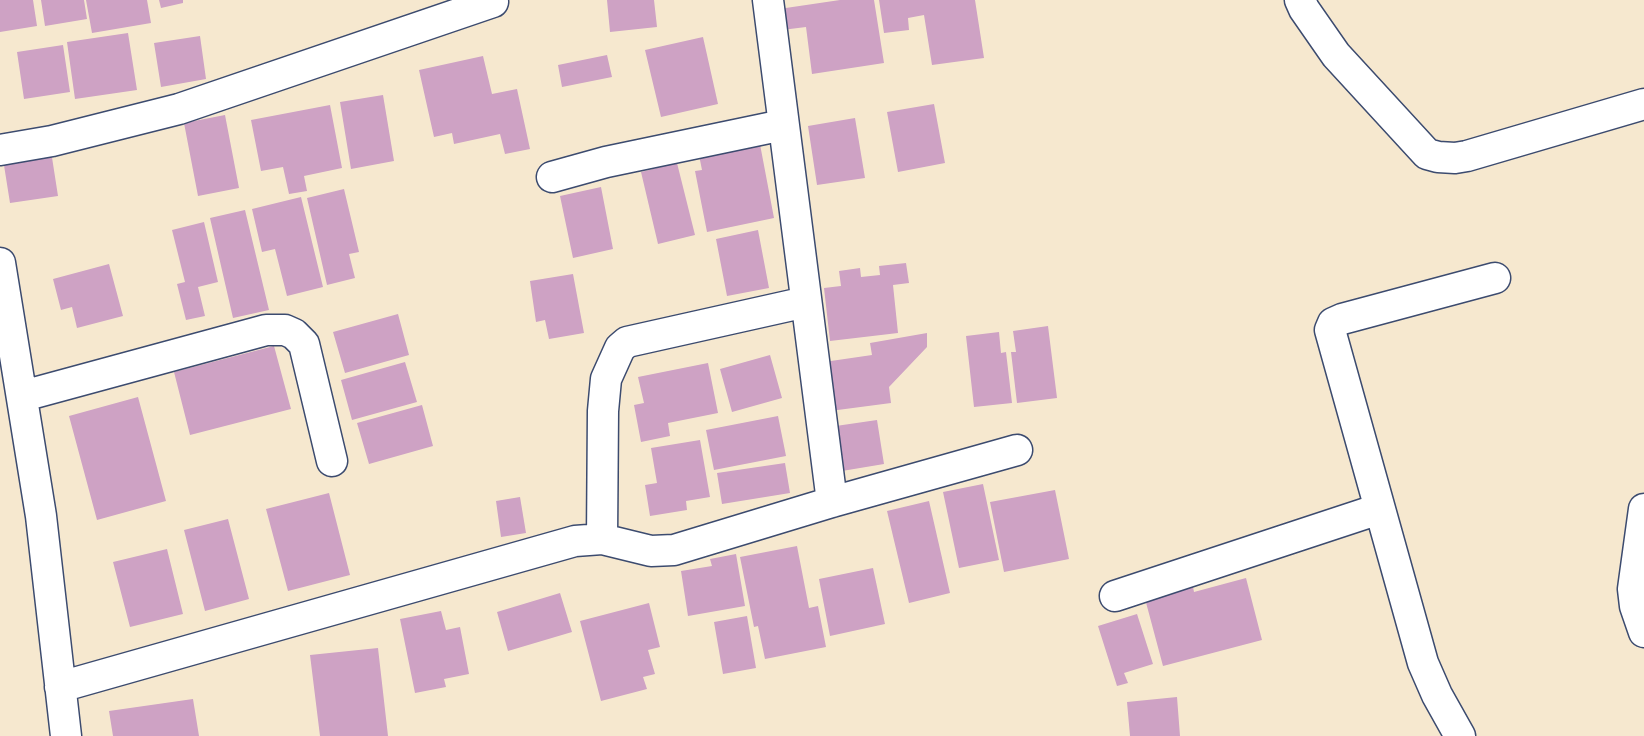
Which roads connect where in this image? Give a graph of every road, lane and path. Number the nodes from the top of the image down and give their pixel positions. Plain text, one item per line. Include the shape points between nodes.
1 (768, 0) edge
2 (1300, 0) edge
3 (494, 2) dead end
4 (1644, 104) edge
5 (783, 125) junction
6 (0, 150) edge
7 (552, 177) dead end
8 (0, 263) edge
9 (1495, 278) dead end
10 (806, 302) junction
11 (23, 397) junction
12 (1017, 450) dead end
13 (332, 461) dead end
14 (832, 502) junction
15 (1379, 509) junction
16 (1644, 509) edge
17 (602, 539) junction
18 (1115, 596) dead end
19 (1644, 632) edge
20 (60, 687) junction
21 (66, 736) edge
22 (1460, 736) edge

1 - 5 street
2 - 4 street via 1336,55 1427,153 1437,157 1467,156
3 - 6 street via 179,109
5 - 7 street
5 - 10 street
8 - 11 street
9 - 15 street via 1333,323 1331,330
10 - 14 street
10 - 17 street via 627,342 620,348 606,379
11 - 13 street via 266,330 285,330 304,344
11 - 20 street
12 - 14 street
14 - 17 street via 674,550 651,551
15 - 18 street
15 - 22 street via 1423,663
16 - 19 street via 1633,589
17 - 20 street via 564,544
20 - 21 street

